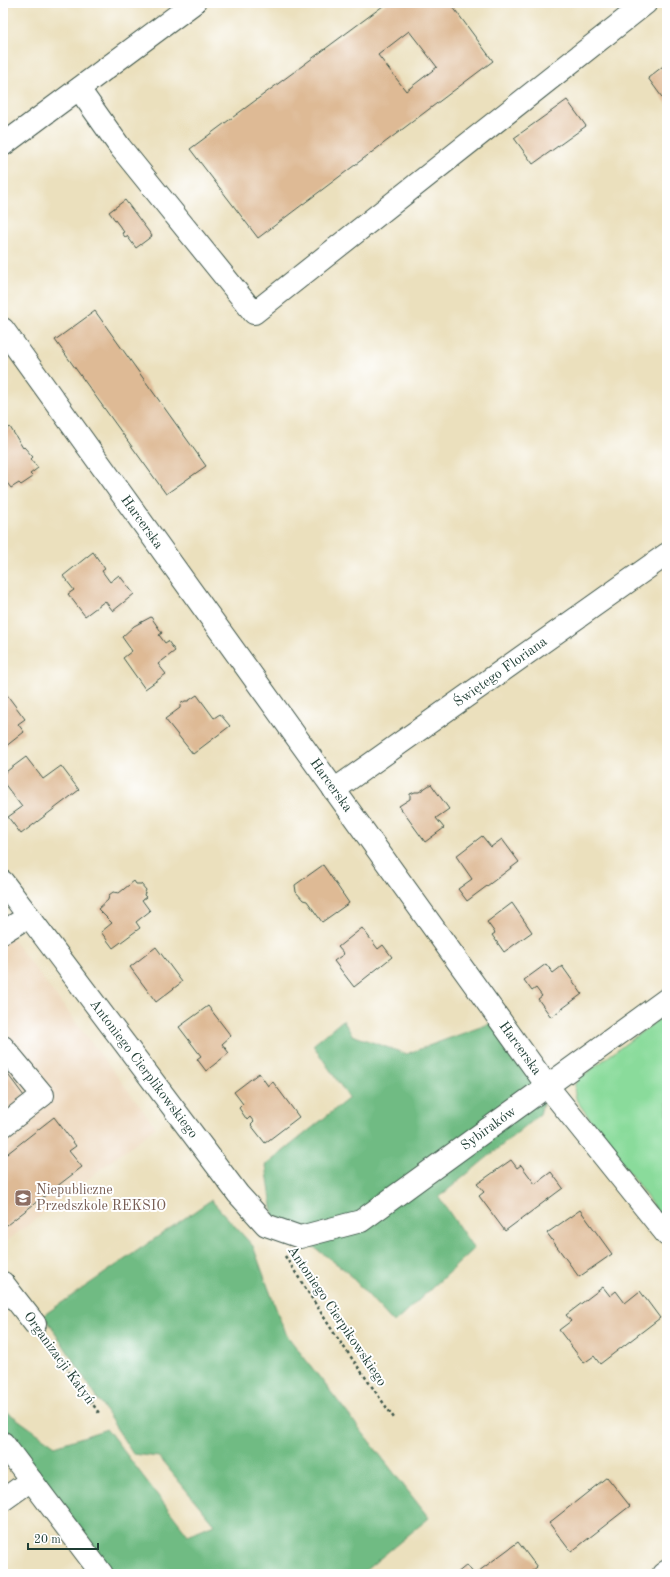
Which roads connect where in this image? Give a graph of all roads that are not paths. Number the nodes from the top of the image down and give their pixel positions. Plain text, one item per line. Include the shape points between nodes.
1 (194, 3) edge
2 (646, 3) edge
3 (79, 89) junction
4 (3, 145) edge
5 (3, 329) edge
6 (667, 554) edge
7 (334, 790) junction
8 (3, 882) edge
9 (29, 916) junction
10 (3, 932) edge
11 (667, 999) edge
12 (3, 1047) edge
13 (548, 1086) junction
14 (3, 1126) edge
15 (667, 1235) edge
16 (300, 1237) joint
17 (3, 1283) edge
18 (35, 1324) road end
19 (3, 1443) edge
20 (31, 1480) junction
21 (3, 1500) edge
22 (667, 1571) edge
23 (102, 1574) edge
24 (664, 1574) edge

1 - 3 street
2 - 3 street via 254,313 120,147
3 - 4 street
5 - 7 street, Harcerska
6 - 7 street, Świętego Floriana
7 - 13 street, Harcerska
8 - 9 street, Antoniego Cierplikowskiego
9 - 10 street
9 - 16 street, Antoniego Cierplikowskiego via 238,1194 266,1225
11 - 13 street, Sybiraków
12 - 14 street via 43,1095
13 - 15 street, Harcerska
13 - 16 street, Sybiraków via 362,1221
17 - 18 street, Organizacji Katyń
19 - 20 street
20 - 21 street
20 - 23 street
22 - 24 street

